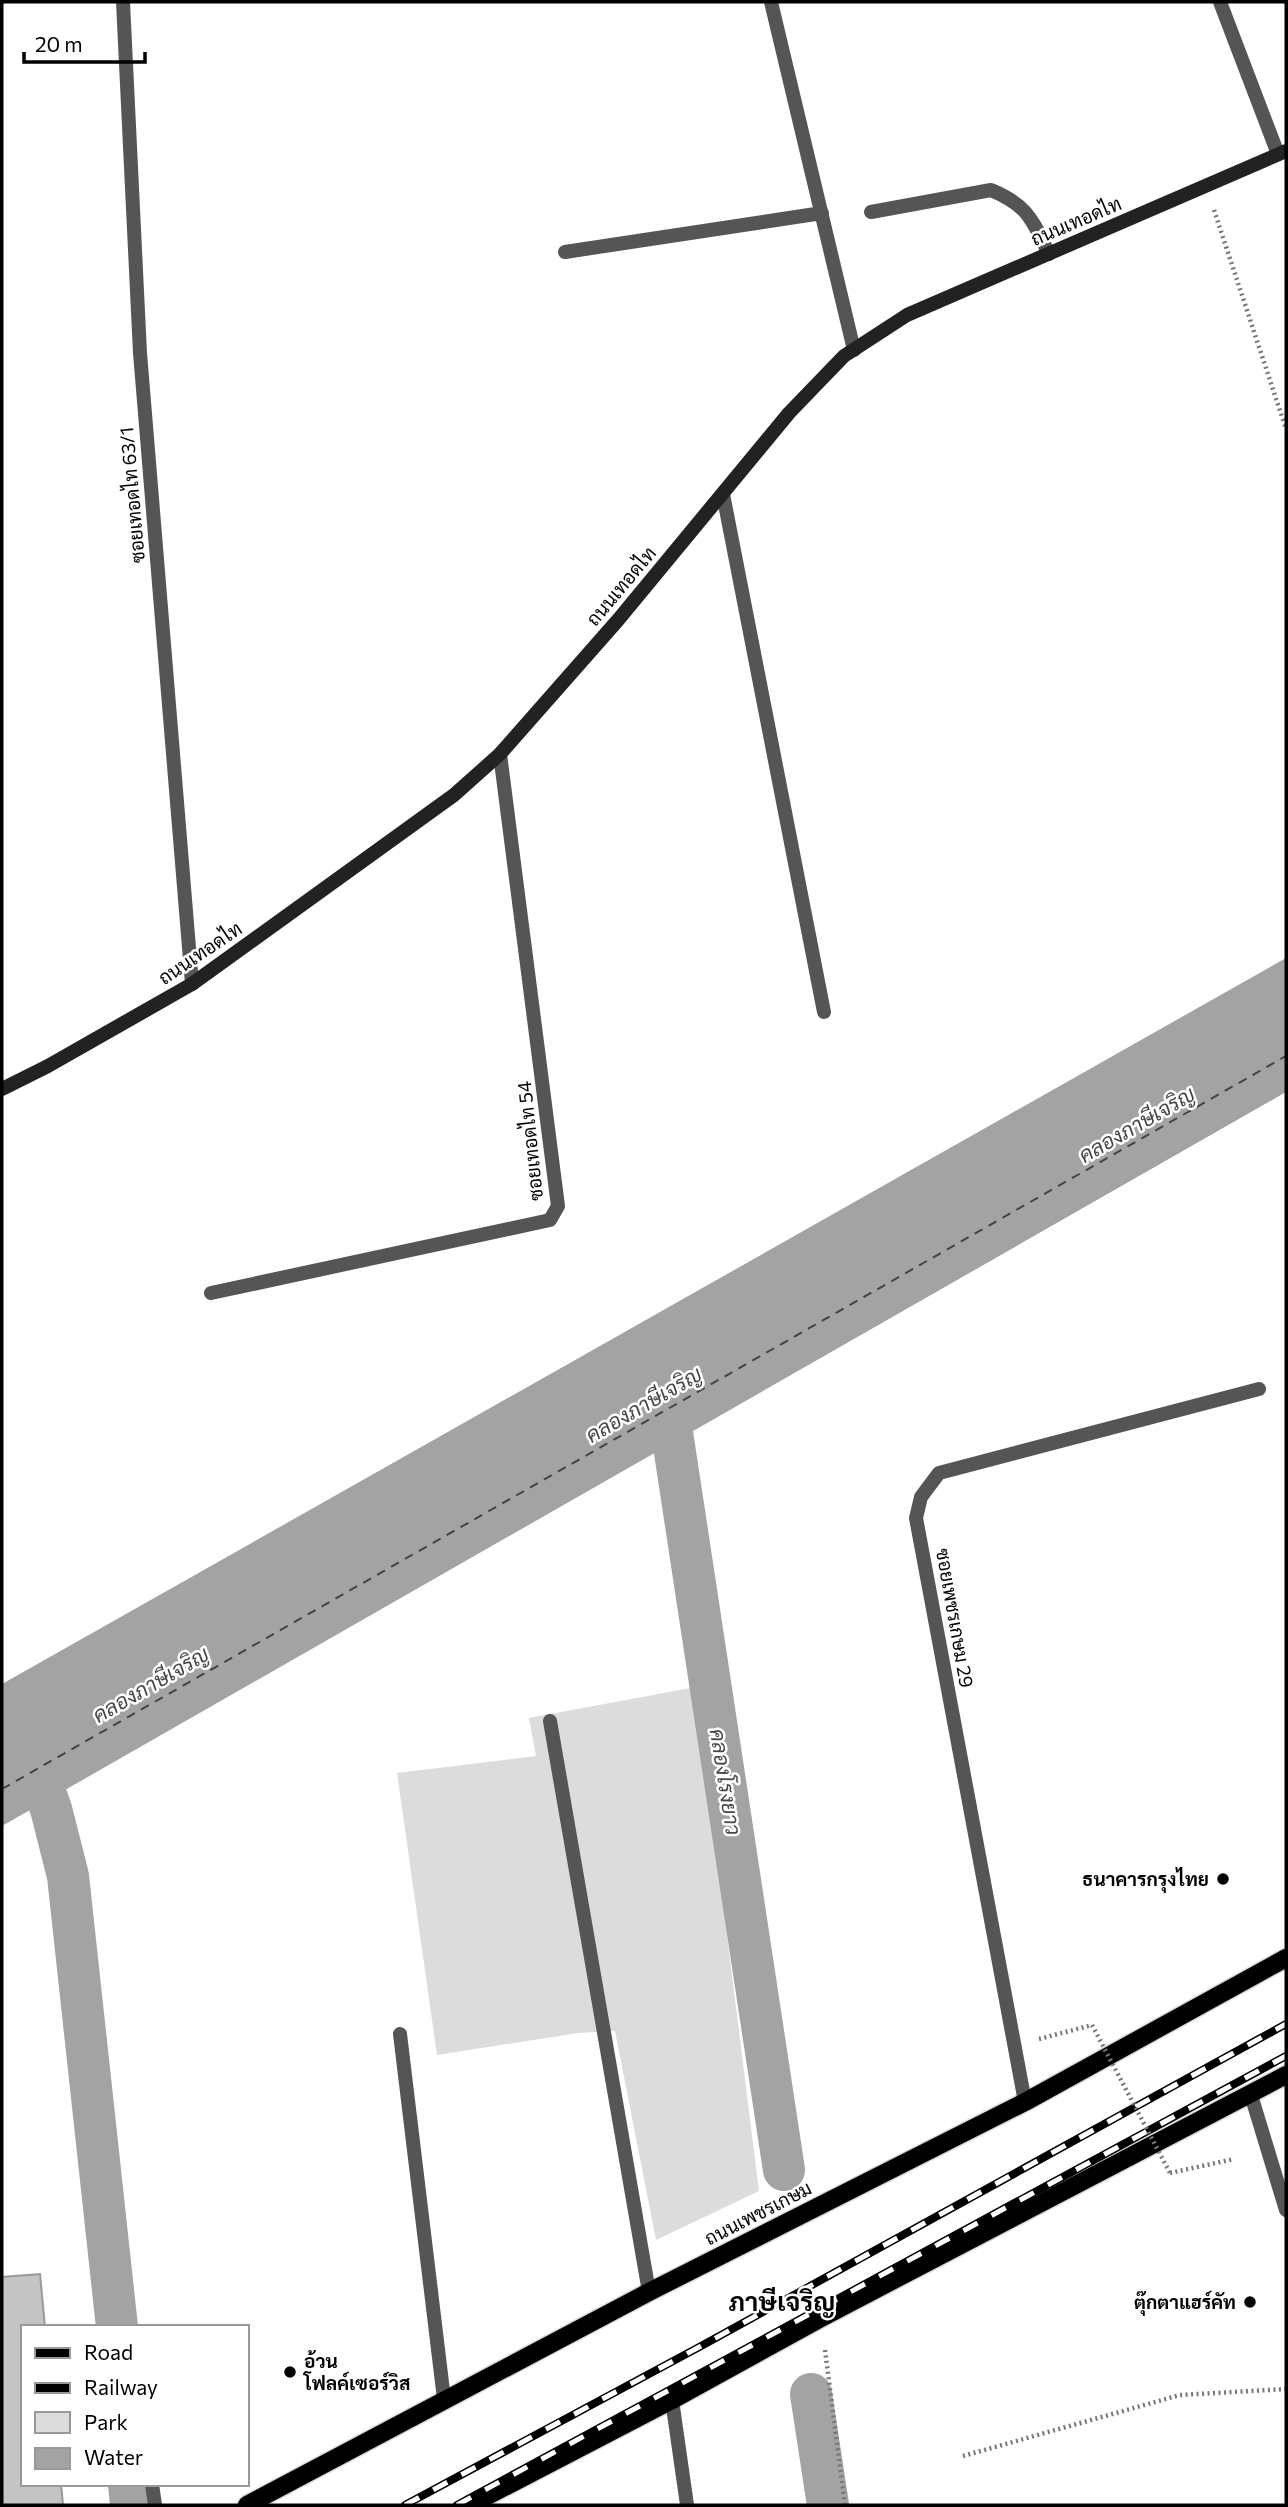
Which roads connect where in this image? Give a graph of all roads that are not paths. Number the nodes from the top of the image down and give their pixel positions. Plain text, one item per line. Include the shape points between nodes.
1 (123, 2) edge
2 (771, 2) edge
3 (1220, 2) edge
4 (1282, 153) edge
5 (871, 212) dead end
6 (821, 214) junction
7 (565, 252) dead end
8 (1049, 254) junction
9 (854, 350) junction
10 (723, 494) junction
11 (500, 754) junction
12 (192, 984) junction
13 (824, 1012) dead end
14 (2, 1089) edge
15 (211, 1293) dead end
16 (1259, 1389) dead end
17 (550, 1721) dead end
18 (1286, 1958) edge
19 (400, 2034) dead end
20 (1286, 2075) edge
21 (1251, 2095) junction
22 (1025, 2102) junction
23 (1286, 2210) edge
24 (649, 2292) junction
25 (444, 2399) junction
26 (672, 2400) junction
27 (152, 2486) edge
28 (155, 2505) edge
29 (247, 2505) edge
30 (470, 2505) edge
31 (687, 2505) edge

1 - 12 street, ซอยเทอดไท 63/1 via 140,352
2 - 6 street
3 - 4 street
4 - 8 main road, ถนนเทอดไท
5 - 8 street via 991,190 1027,211
6 - 7 street
6 - 9 street
8 - 9 main road, ถนนเทอดไท via 907,315
9 - 10 main road, ถนนเทอดไท via 789,413
10 - 11 main road, ถนนเทอดไท
10 - 13 street
11 - 12 main road, ถนนเทอดไท via 454,794
11 - 15 street, ซอยเทอดไท 54 via 558,1206 550,1220
12 - 14 main road, ถนนเทอดไท
16 - 22 street, ซอยเพชรเกษม 29 via 939,1474 921,1497 916,1518
17 - 24 street
18 - 22 main road, ถนนเพชรเกษม
19 - 25 street
20 - 21 main road
21 - 23 street
21 - 26 main road
22 - 24 main road, ถนนเพชรเกษม
24 - 25 main road, ถนนเพชรเกษม
25 - 29 main road, ถนนเพชรเกษม
26 - 30 main road
26 - 31 street
27 - 28 street

